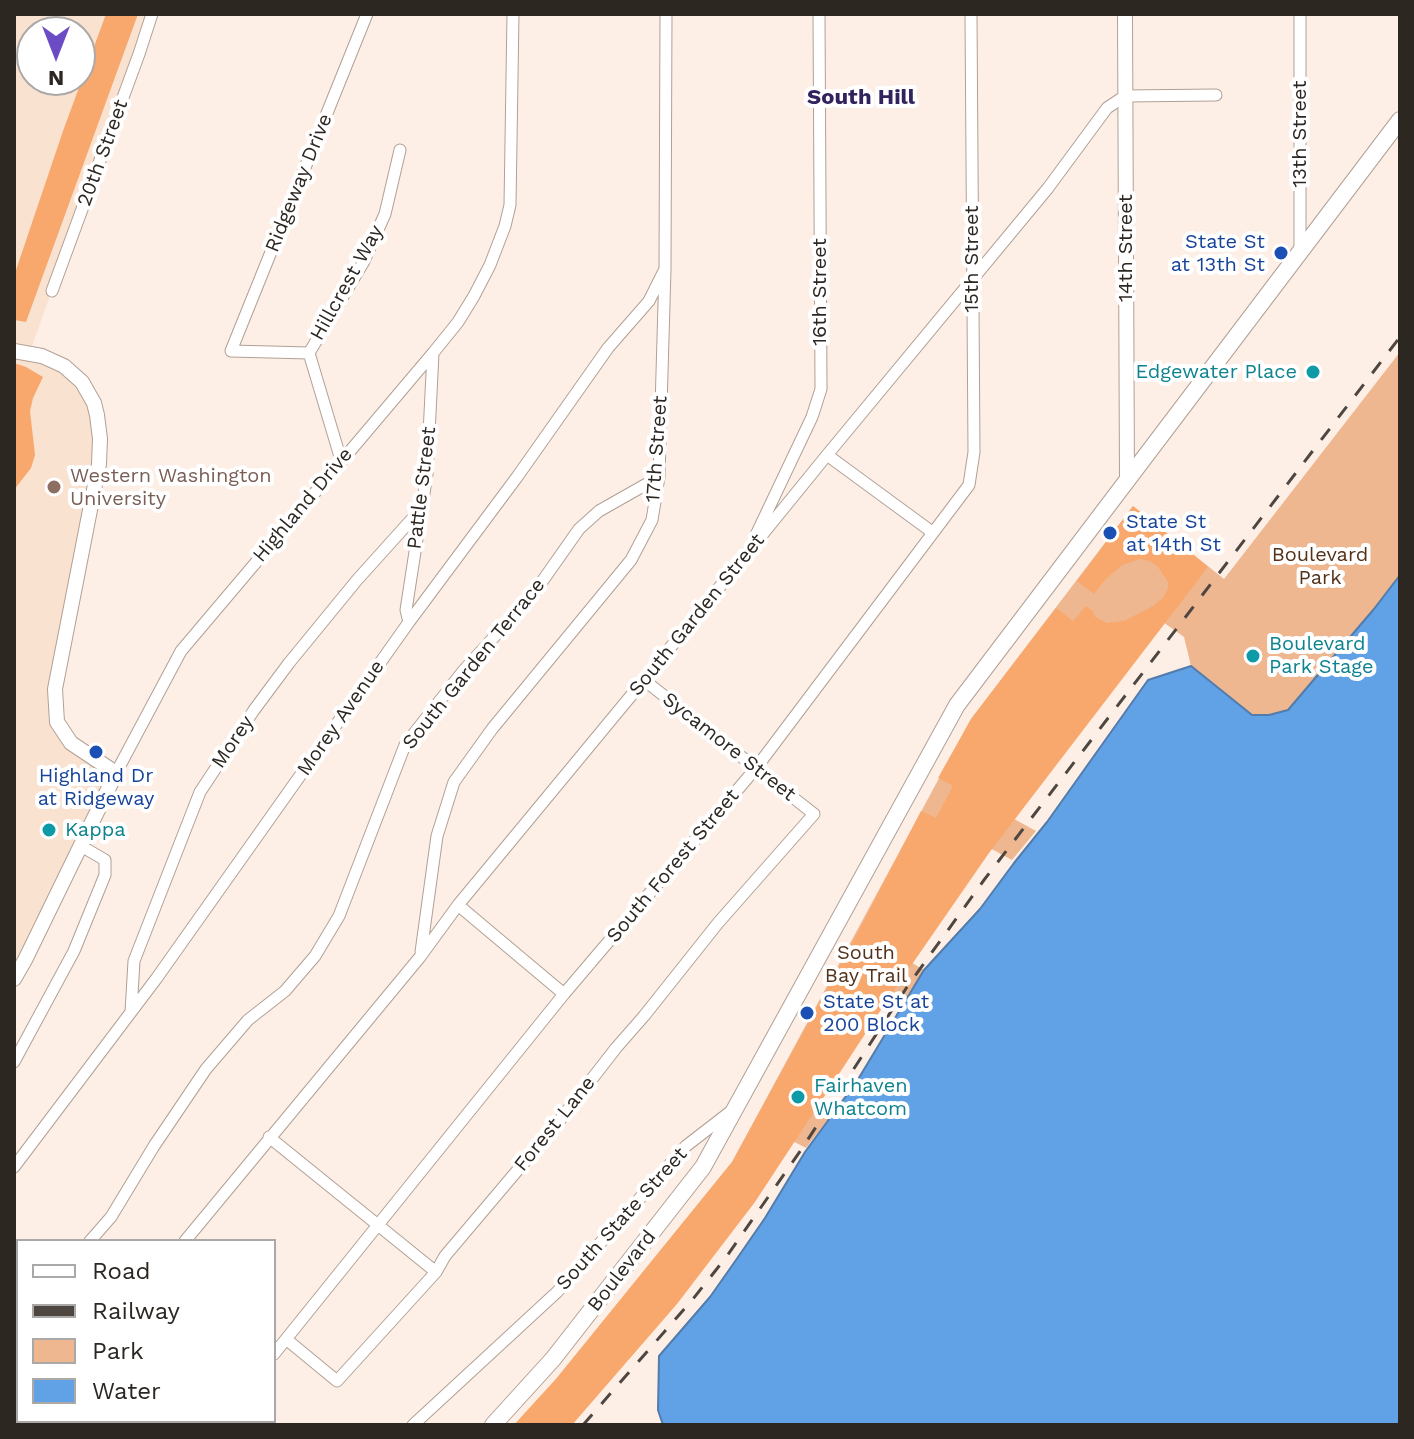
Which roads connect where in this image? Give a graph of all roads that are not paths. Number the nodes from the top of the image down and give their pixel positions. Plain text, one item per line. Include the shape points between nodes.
1 (152, 14) edge
2 (367, 14) edge
3 (513, 14) edge
4 (666, 14) edge
5 (819, 14) edge
6 (971, 14) edge
7 (1125, 14) edge
8 (1300, 14) edge
9 (1216, 95) dead end
10 (1125, 96) junction
11 (1400, 120) edge
12 (400, 150) dead end
13 (1300, 254) junction
14 (665, 269) junction
15 (972, 282) junction
16 (52, 291) dead end
17 (14, 351) edge
18 (309, 353) junction
19 (433, 353) junction
20 (827, 455) junction
21 (341, 460) junction
22 (659, 477) junction
23 (1127, 481) junction
24 (958, 499) joint
25 (419, 516) junction
26 (932, 532) junction
27 (747, 553) junction
28 (409, 622) junction
29 (644, 680) junction
30 (756, 768) junction
31 (116, 773) junction
32 (814, 814) joint
33 (81, 846) junction
34 (458, 905) junction
35 (420, 957) junction
36 (14, 979) edge
37 (564, 994) junction
38 (130, 1013) junction
39 (14, 1062) edge
40 (737, 1107) junction
41 (269, 1137) junction
42 (14, 1167) edge
43 (378, 1226) junction
44 (92, 1239) edge
45 (187, 1239) edge
46 (436, 1272) junction
47 (286, 1339) junction
48 (276, 1352) edge
49 (413, 1425) edge
50 (493, 1425) edge

1 - 16 street, 20th Street
2 - 18 street, Ridgeway Drive via 231,351
3 - 19 street, Highland Drive via 510,205 474,296
4 - 14 street, 17th Street
5 - 27 street, 16th Street via 821,389
6 - 15 street, 15th Street
7 - 10 street, 14th Street
8 - 13 street, 13th Street
9 - 10 street
10 - 15 street, South Garden Street via 1107,108
10 - 23 street, 14th Street
11 - 13 main road, Boulevard
12 - 18 street, Hillcrest Way via 385,214 363,263
13 - 23 main road, Boulevard
14 - 22 street, 17th Street
14 - 28 street, Morey Avenue via 649,301 608,348
15 - 20 street, South Garden Street
15 - 24 street, 15th Street via 974,452 969,485
17 - 31 street via 64,366 82,382 97,415 99,464 55,689 57,722 71,743
18 - 21 street, Hillcrest Way
19 - 21 street, Highland Drive
19 - 25 street, Pattle Street via 427,474
20 - 26 street
20 - 27 street, South Garden Street
21 - 31 street, Highland Drive via 181,651
22 - 35 street, 17th Street via 652,520 631,560 454,782 437,836
22 - 44 street, South Garden Terrace via 599,511 579,529 534,593 405,745 339,916 315,956 285,991 248,1020 199,1080
23 - 40 main road, Boulevard via 957,705
24 - 26 street, South Forest Street
25 - 28 street, Pattle Street via 406,610
25 - 38 street, Morey via 357,580 289,663 200,792 134,961
26 - 30 street, South Forest Street
27 - 29 street, South Garden Street
28 - 38 street, Morey Avenue
29 - 30 street, Sycamore Street
29 - 34 street, South Garden Street
30 - 32 street, Sycamore Street
30 - 37 street, South Forest Street
31 - 33 street, Highland Drive
32 - 46 street, Forest Lane via 718,923
33 - 36 street, Highland Drive
33 - 39 street via 105,860 105,875 74,951
34 - 35 street, South Garden Street
34 - 37 street
35 - 41 street, South Garden Street
37 - 43 street, South Forest Street
38 - 42 street, Morey Avenue
40 - 49 street, South State Street via 686,1146 557,1292
40 - 50 main road, Boulevard via 703,1167 553,1359
41 - 43 street
41 - 45 street, South Garden Street
43 - 46 street
43 - 47 street, South Forest Street
46 - 47 street, Forest Lane via 337,1381
47 - 48 street, South Forest Street

